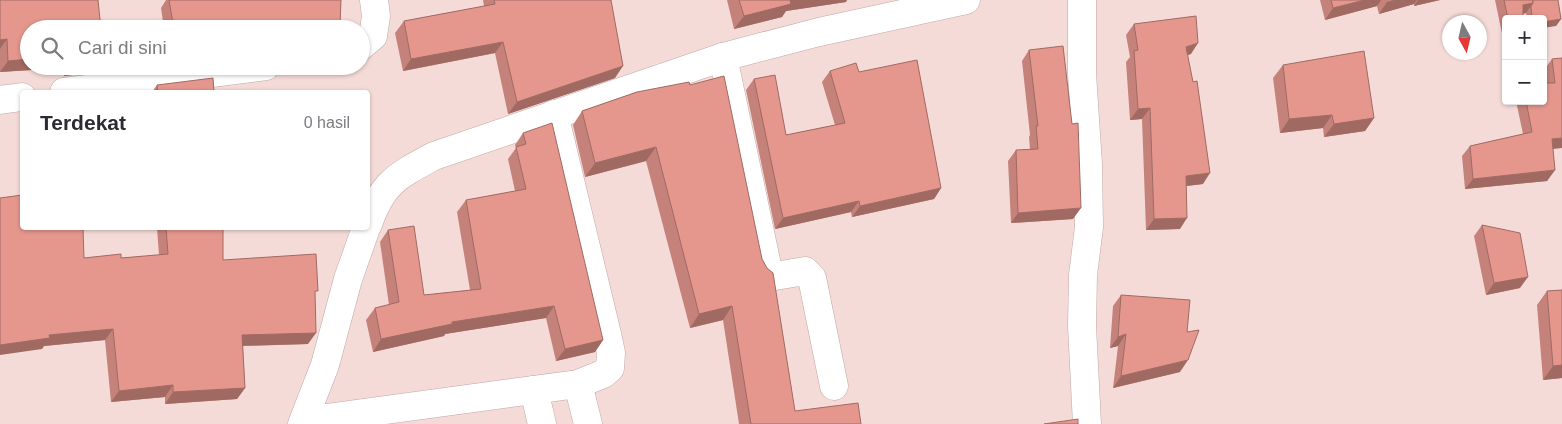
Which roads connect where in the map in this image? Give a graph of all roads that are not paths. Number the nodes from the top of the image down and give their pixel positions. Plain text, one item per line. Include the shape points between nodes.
1 (374, 0) edge
2 (966, 0) edge
3 (1082, 0) edge
4 (370, 38) edge
5 (724, 57) junction
6 (196, 75) edge
7 (80, 90) edge
8 (20, 97) edge
9 (0, 100) edge
10 (554, 114) junction
11 (370, 218) edge
12 (366, 230) edge
13 (578, 384) junction
14 (834, 386) dead end
15 (534, 390) junction
16 (303, 422) edge
17 (542, 424) edge
18 (588, 424) edge
19 (1087, 424) edge

1 - 4 street via 376,16
2 - 5 street via 819,32
3 - 19 street via 1089,227 1083,275 1082,326
5 - 10 street
5 - 14 street via 768,270 775,276 805,271 812,278
6 - 7 street
8 - 9 street
10 - 11 street via 434,156 401,173 387,186
10 - 13 street via 611,353 610,368
12 - 16 street via 348,279 325,365
13 - 15 street
13 - 18 street
15 - 16 street
15 - 17 street

